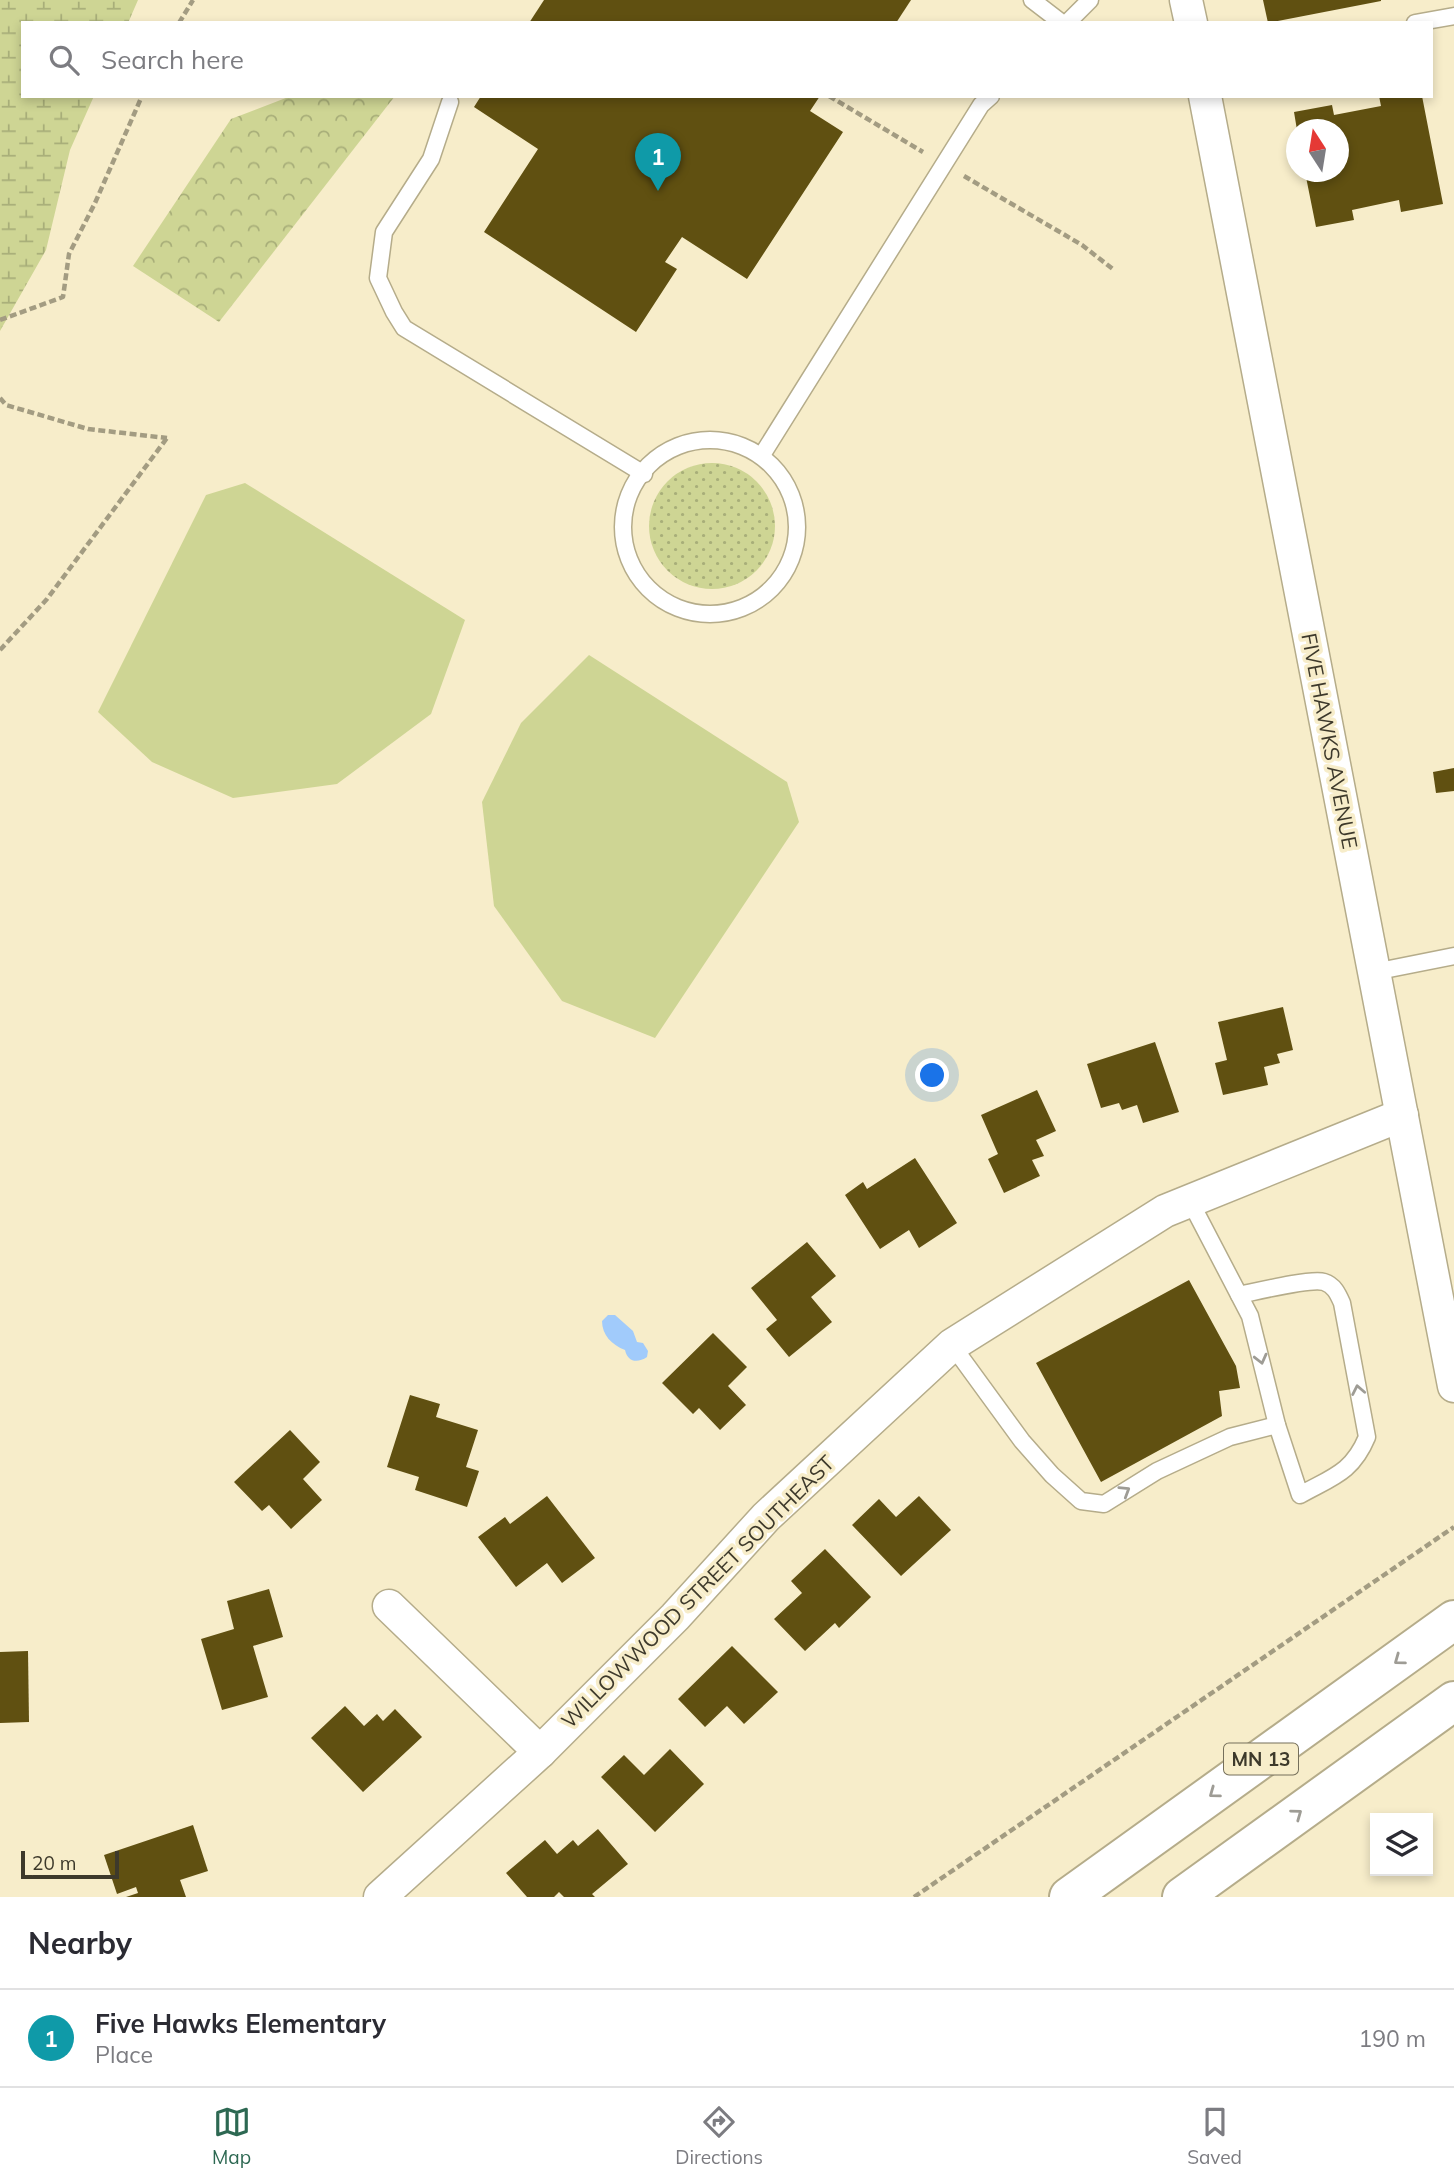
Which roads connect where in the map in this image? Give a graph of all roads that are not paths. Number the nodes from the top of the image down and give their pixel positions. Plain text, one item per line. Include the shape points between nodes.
1 (1032, 0) edge
2 (1090, 0) edge
3 (1186, 0) edge
4 (1454, 16) edge
5 (1061, 21) edge
6 (1066, 21) edge
7 (1191, 21) edge
8 (1426, 21) edge
9 (988, 98) edge
10 (1205, 98) edge
11 (450, 102) dead end
12 (762, 455) junction
13 (644, 474) junction
14 (1454, 956) edge
15 (1374, 972) junction
16 (1402, 1115) junction
17 (1190, 1200) junction
18 (1239, 1295) junction
19 (952, 1345) junction
20 (1454, 1386) edge
21 (1277, 1425) junction
22 (388, 1606) dead end
23 (1454, 1620) edge
24 (1454, 1701) edge
25 (540, 1752) junction
26 (380, 1897) edge
27 (1069, 1897) edge
28 (1182, 1897) edge

1 - 5 lane
2 - 6 lane
3 - 7 street
4 - 8 lane
9 - 12 lane
10 - 15 street, FIVE HAWKS AVENUE
11 - 13 lane via 431,159 384,232 378,278 394,312 404,328
12 - 13 lane via 717,439 677,446 652,461
12 - 13 lane via 783,477 797,510 797,541 787,570 768,593 720,614 686,611 657,597 640,581 625,550 625,502
14 - 15 lane
15 - 16 street, FIVE HAWKS AVENUE
16 - 17 street, WILLOWWOOD STREET SOUTHEAST
16 - 20 street, FIVE HAWKS AVENUE
17 - 18 lane
17 - 19 street, WILLOWWOOD STREET SOUTHEAST via 1165,1211
18 -> 21 lane via 1250,1316
21 -> 18 lane via 1300,1495 1346,1469 1359,1456 1367,1437 1342,1303 1335,1289 1322,1282
19 -> 21 lane via 1022,1441 1081,1501 1104,1504 1157,1471 1230,1437
19 - 25 street, WILLOWWOOD STREET SOUTHEAST via 766,1517 675,1617
22 - 25 street
23 -> 27 main road, MN 13
28 -> 24 main road
25 - 26 street, WILLOWWOOD STREET SOUTHEAST

